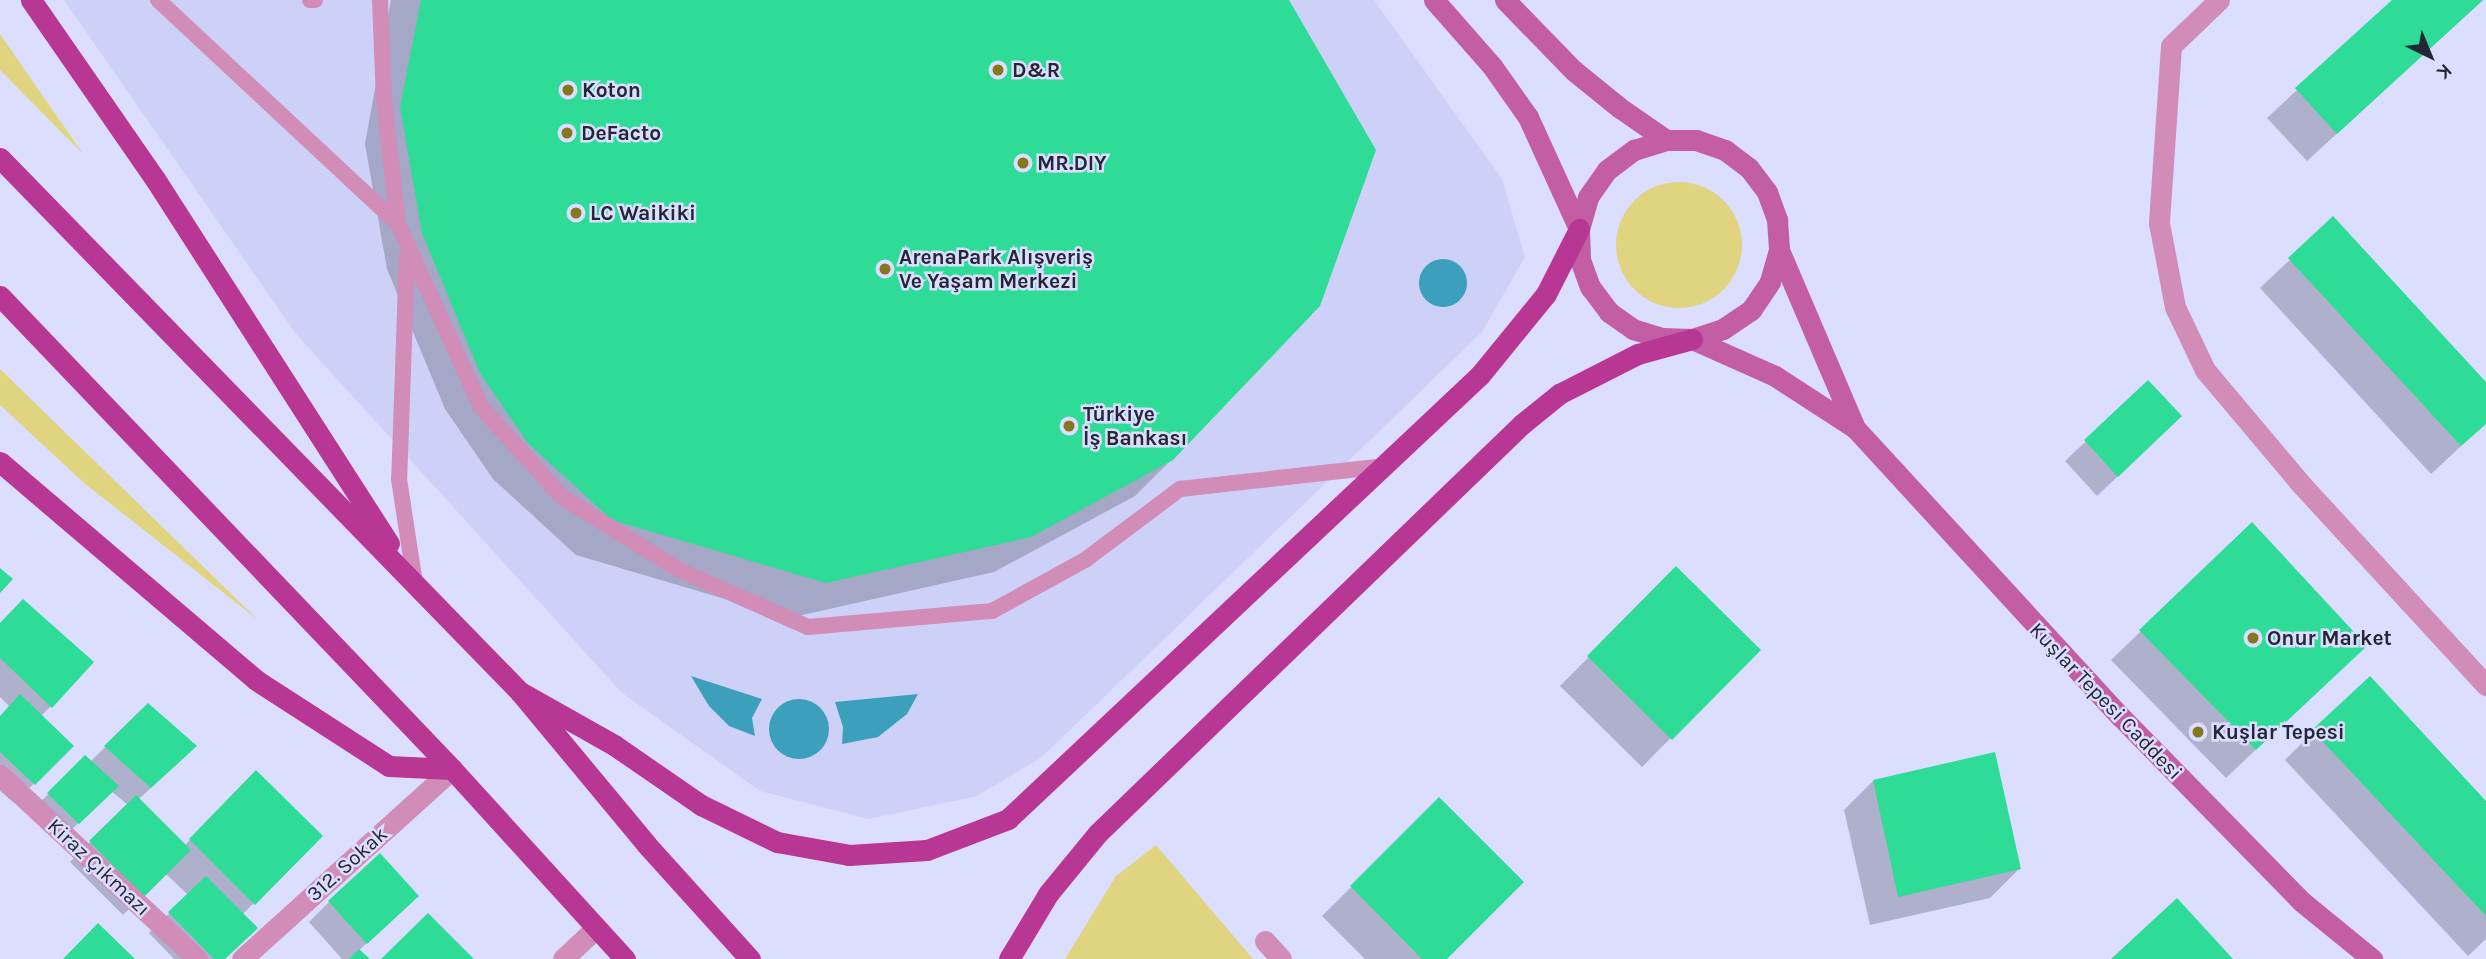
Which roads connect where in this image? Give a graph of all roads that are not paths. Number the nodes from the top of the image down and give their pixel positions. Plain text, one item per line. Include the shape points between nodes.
1 (31, 0) edge
2 (158, 0) edge
3 (380, 0) edge
4 (1434, 0) edge
5 (1505, 0) edge
6 (2219, 0) edge
7 (1666, 140) junction
8 (0, 158) edge
9 (398, 224) junction
10 (1579, 229) junction
11 (1779, 250) junction
12 (407, 252) junction
13 (0, 296) edge
14 (1692, 339) junction
15 (1855, 428) junction
16 (0, 462) edge
17 (1377, 467) junction
18 (415, 583) junction
19 (2486, 685) edge
20 (520, 692) junction
21 (452, 769) junction
22 (0, 775) edge
23 (596, 928) junction
24 (1265, 941) dead end
25 (197, 959) edge
26 (242, 959) edge
27 (563, 959) edge
28 (625, 959) edge
29 (750, 959) edge
30 (1009, 959) edge
31 (1281, 959) edge
32 (2372, 959) edge

1 - 18 main road via 155,179
2 - 9 lane
3 - 9 lane via 384,99
4 - 10 street via 1492,66 1528,117
5 - 7 street via 1573,70
6 - 19 street via 2171,46 2158,223 2175,307 2205,370 2300,483
7 - 10 street via 1634,150 1607,170 1588,197
7 - 11 street via 1696,141 1725,150 1749,167 1771,201
8 - 18 main road
9 - 12 lane
10 - 14 street via 1580,259 1590,287 1609,312 1633,329 1662,338
10 - 17 main road via 1546,294 1514,339
11 - 14 street via 1770,282 1751,310 1723,329
11 - 15 street, Kuşlar Tepesi Caddesi
12 - 17 lane via 481,407 562,497 681,571 808,627 992,611 1085,560 1180,489
12 - 18 lane via 399,479
13 - 21 main road
14 - 15 street, Kuşlar Tepesi Caddesi via 1776,376
14 - 30 main road via 1627,359 1559,394 1522,424 1098,833 1048,894
15 - 32 street, Kuşlar Tepesi Caddesi via 2121,717 2301,901
16 - 21 main road via 256,680 389,766
17 - 20 main road via 1008,819 927,850 849,855 778,842 701,805 614,745
18 - 20 main road
20 - 29 main road via 646,844
21 - 23 main road
21 - 26 street, 312. Sokak
22 - 25 street, Kiraz Çıkmazı
23 - 27 street
23 - 28 main road
24 - 31 street

